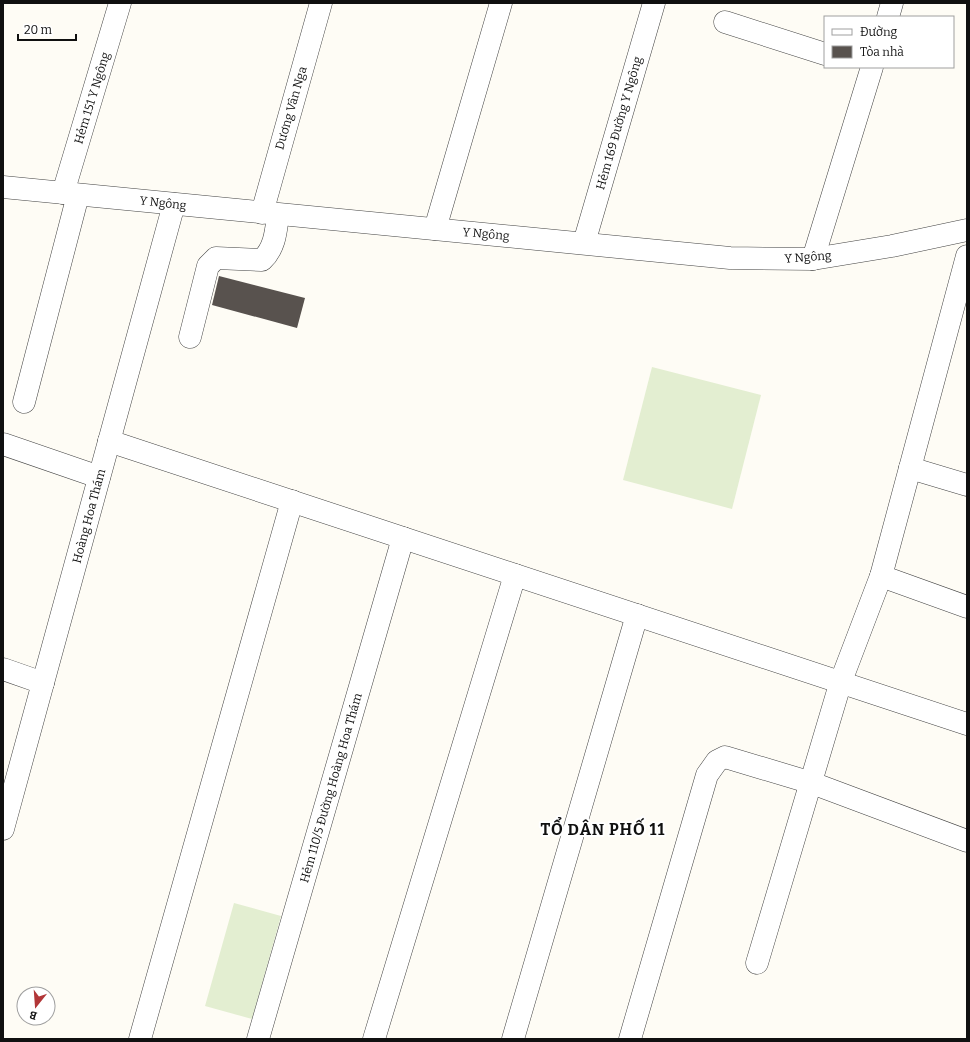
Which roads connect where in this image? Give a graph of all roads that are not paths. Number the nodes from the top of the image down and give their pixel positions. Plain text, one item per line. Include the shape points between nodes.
1 (120, 3) edge
2 (321, 3) edge
3 (501, 3) edge
4 (654, 3) edge
5 (892, 3) edge
6 (888, 16) edge
7 (725, 22) dead end
8 (824, 54) edge
9 (869, 68) edge
10 (3, 187) edge
11 (71, 194) junction
12 (174, 204) junction
13 (270, 214) junction
14 (435, 229) junction
15 (967, 230) edge
16 (584, 243) junction
17 (967, 256) edge
18 (813, 259) junction
19 (190, 337) dead end
20 (24, 402) dead end
21 (109, 441) junction
22 (3, 444) edge
23 (910, 468) junction
24 (99, 477) junction
25 (967, 485) edge
26 (292, 502) junction
27 (403, 538) junction
28 (514, 575) junction
29 (881, 576) junction
30 (967, 607) edge
31 (636, 615) junction
32 (3, 669) edge
33 (841, 681) junction
34 (43, 683) junction
35 (967, 724) edge
36 (812, 783) junction
37 (3, 829) edge
38 (967, 840) edge
39 (757, 963) dead end
40 (140, 1039) edge
41 (258, 1039) edge
42 (374, 1039) edge
43 (513, 1039) edge
44 (630, 1039) edge

1 - 11 street, Hẻm 151 Y Ngông
2 - 13 street, Dương Vân Nga
3 - 14 street
4 - 16 street, Hẻm 169 Đường Y Ngông
5 - 6 street
7 - 8 street
9 - 18 street
10 - 11 street, Y Ngông
11 - 12 street, Y Ngông
11 - 20 street, Hẻm 151 Y Ngông
12 - 13 street, Y Ngông
12 - 21 street, Hoàng Hoa Thám
13 - 14 street, Y Ngông
13 - 19 street, Dương Vân Nga via 275,237 270,253 262,260 216,258 208,266
14 - 16 street, Y Ngông
15 - 18 street, Y Ngông
16 - 18 street, Y Ngông via 730,258
17 - 23 street
21 - 24 street, Hoàng Hoa Thám
21 - 26 street
22 - 24 street
23 - 25 street
23 - 29 street
24 - 34 street, Hoàng Hoa Thám
26 - 27 street
26 - 40 street
27 - 28 street
27 - 41 street, Hẻm 110/5 Đường Hoàng Hoa Thám
28 - 31 street
28 - 42 street
29 - 30 street
29 - 33 street
31 - 33 street
31 - 43 street
32 - 34 street
33 - 35 street
33 - 36 street
34 - 37 street, Hoàng Hoa Thám
36 - 38 street
36 - 39 street
36 - 44 street via 725,757 717,761 708,775

